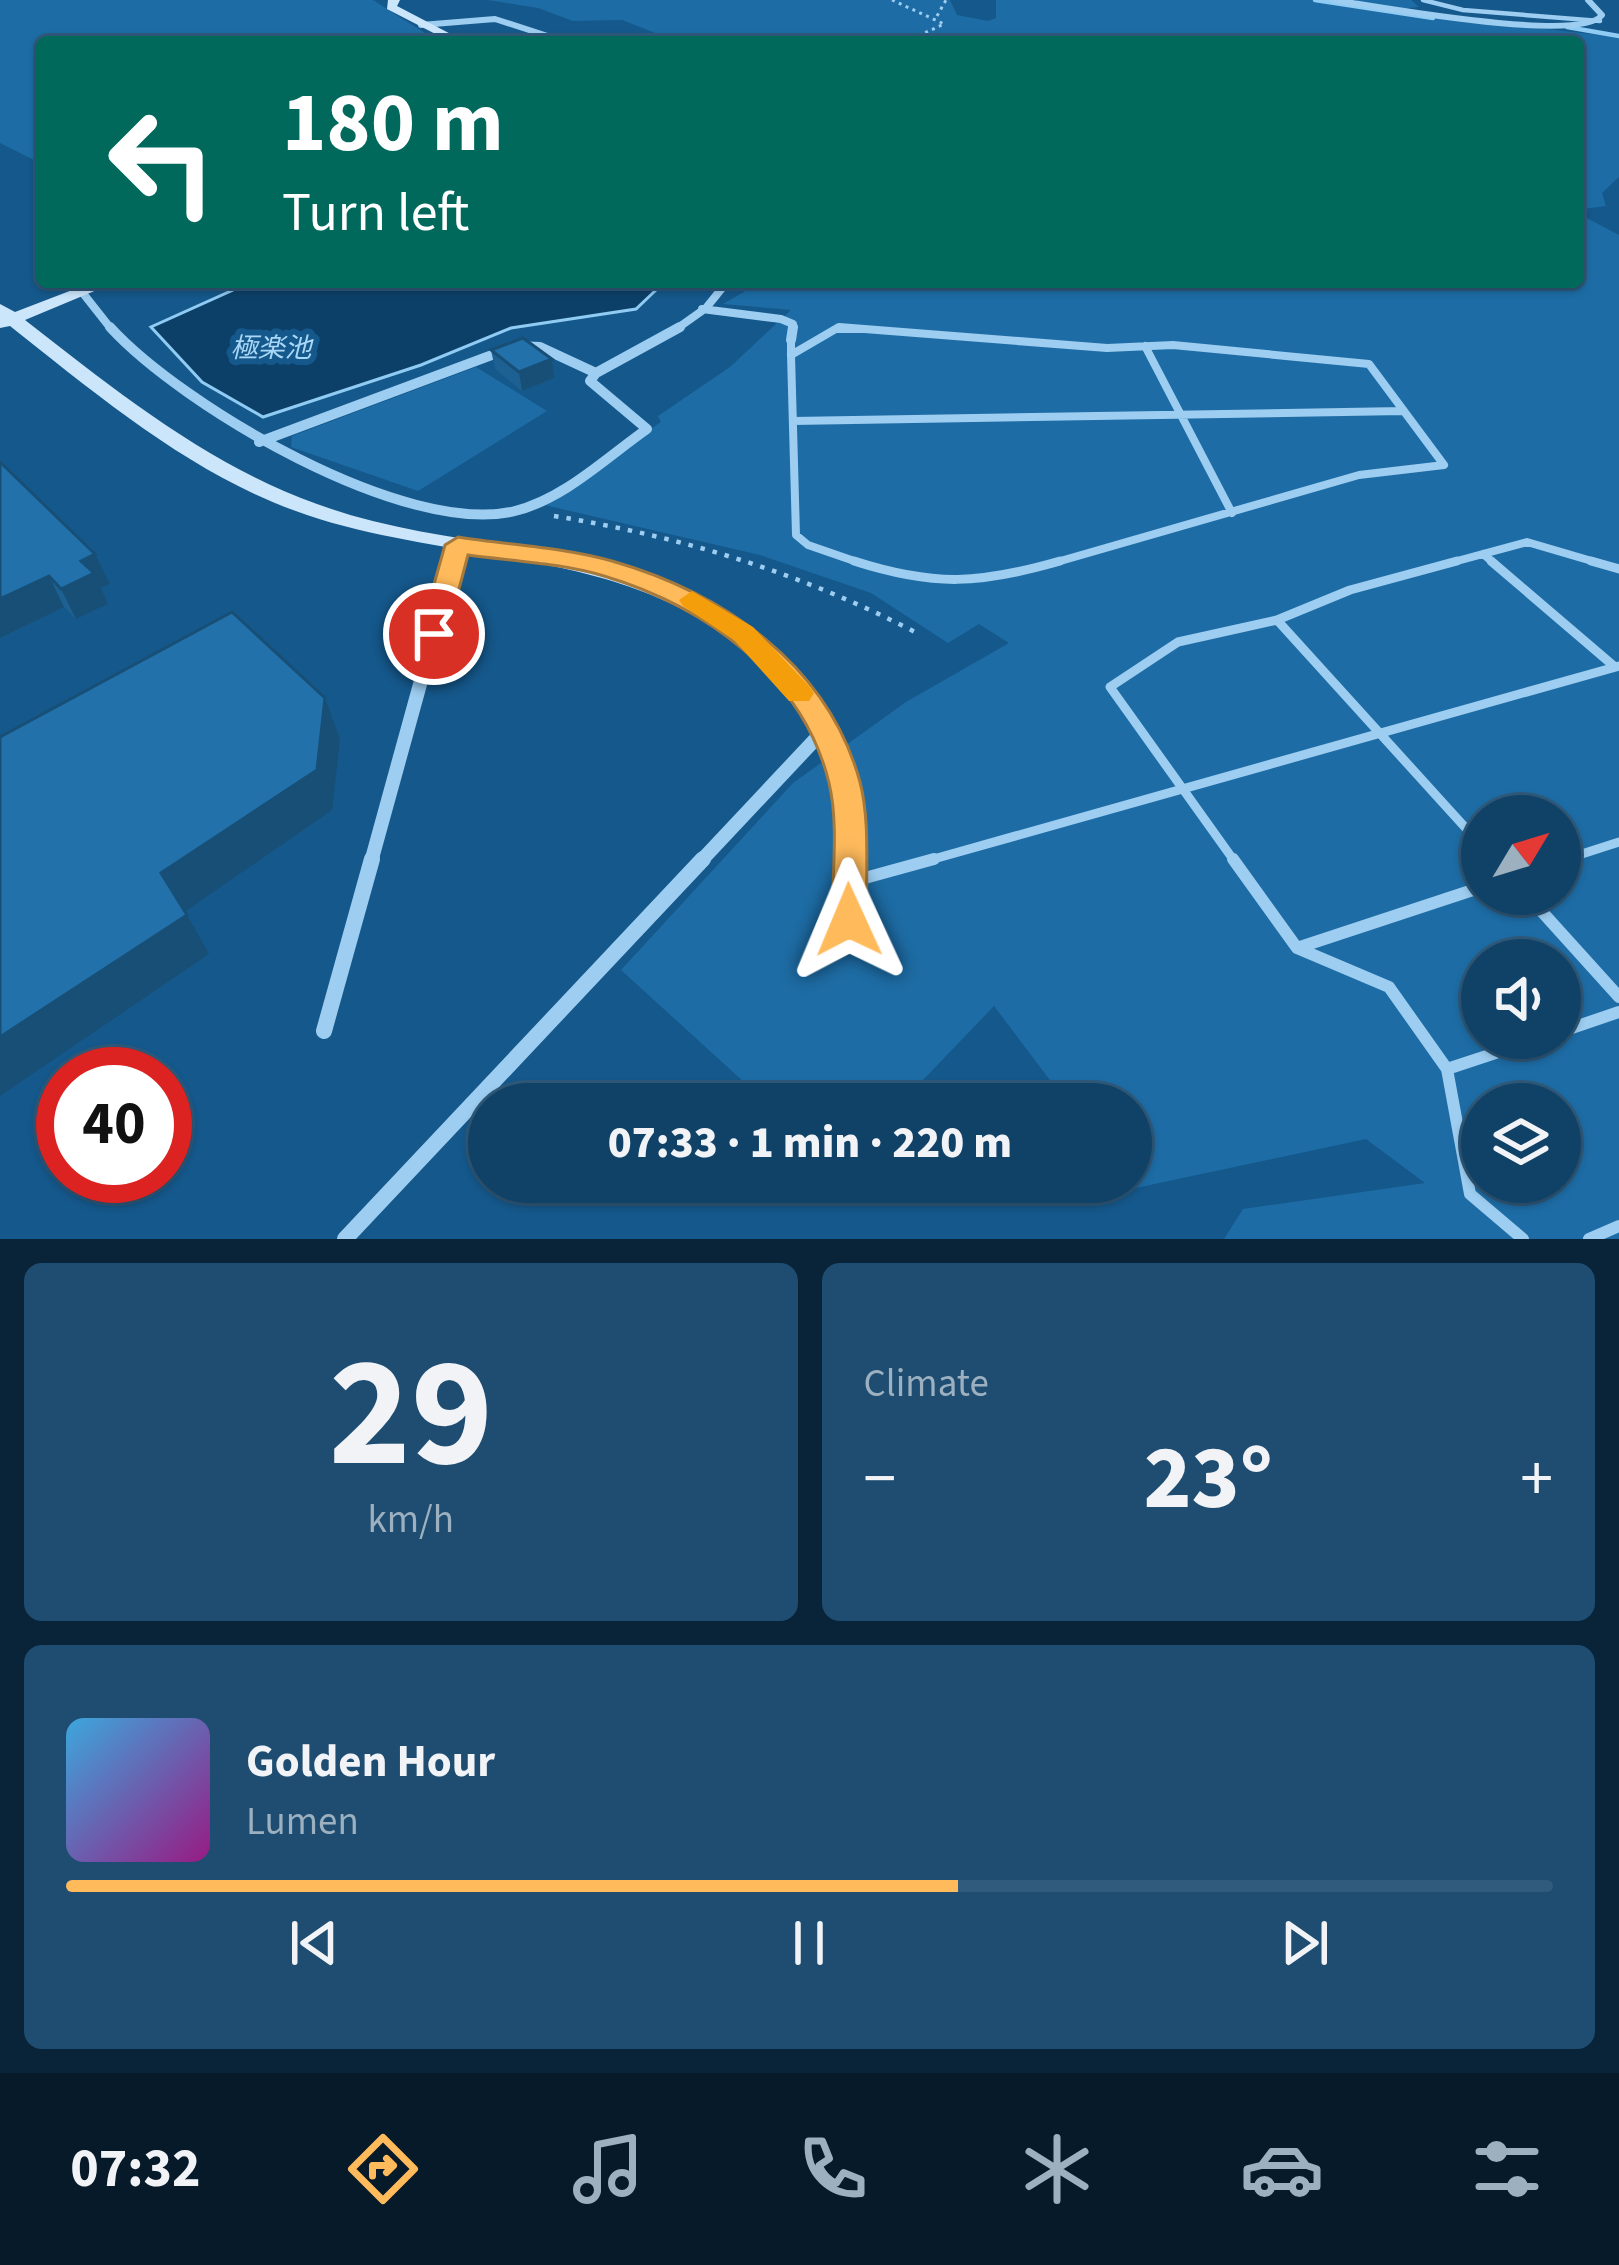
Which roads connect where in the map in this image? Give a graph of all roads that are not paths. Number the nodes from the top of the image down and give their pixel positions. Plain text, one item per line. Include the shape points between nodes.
1 (394, 0) edge
2 (1333, 0) edge
3 (1423, 0) edge
4 (1588, 0) edge
5 (1600, 21) junction
6 (421, 25) junction
7 (446, 36) edge
8 (554, 36) edge
9 (92, 288) edge
10 (725, 288) edge
11 (82, 292) junction
12 (701, 308) junction
13 (4, 317) edge
14 (791, 340) joint
15 (1145, 346) junction
16 (791, 355) junction
17 (596, 373) junction
18 (1403, 411) junction
19 (1179, 415) junction
20 (793, 421) junction
21 (259, 442) junction
22 (1232, 513) junction
23 (458, 545) junction
24 (1483, 554) junction
25 (1619, 569) edge
26 (1277, 620) junction
27 (1618, 668) edge
28 (825, 729) junction
29 (1378, 733) junction
30 (1185, 788) junction
31 (1461, 823) edge
32 (1619, 842) edge
33 (1581, 854) edge
34 (848, 882) junction
35 (1461, 894) edge
36 (1545, 915) edge
37 (849, 920) dead end
38 (1297, 948) junction
39 (1619, 997) edge
40 (1619, 1012) edge
41 (1581, 1025) edge
42 (324, 1031) dead end
43 (1477, 1059) edge
44 (1447, 1069) junction
45 (1619, 1226) edge
46 (345, 1239) edge
47 (1523, 1239) edge
48 (1589, 1239) edge

1 - 6 street via 391,7
2 - 5 street via 1490,22
3 - 5 lane
4 - 5 street
6 - 7 street
6 - 8 street via 463,15 516,18
9 - 11 street
10 - 12 street
11 - 13 street
11 - 21 street via 111,332 174,390
12 - 14 street via 781,319 793,324
12 - 17 street
13 - 23 street via 209,464 311,510
14 - 16 lane
15 - 16 lane via 839,327
15 - 18 lane via 1369,364
15 - 19 lane
16 - 20 lane
17 - 21 street via 540,347 516,346
17 - 21 street via 590,381 647,429 518,511 423,505
18 - 19 lane
18 - 22 lane via 1444,465 1359,475
19 - 20 lane
19 - 22 lane
20 - 22 lane via 796,535 928,584 997,579
23 - 28 street via 605,567 688,598 781,668
23 - 42 street
24 - 25 lane via 1526,542
24 - 26 lane via 1350,590
24 - 27 lane
26 - 29 lane
26 - 30 lane via 1178,642 1110,687
27 - 29 lane
28 - 34 street via 846,786
28 - 46 street
29 - 30 lane
29 - 31 lane
30 - 34 lane
30 - 38 lane
32 - 33 lane
34 - 37 street
35 - 38 lane
36 - 39 lane
38 - 44 lane via 1389,987
40 - 41 lane
43 - 44 lane
44 - 47 lane via 1470,1194
45 - 48 lane

